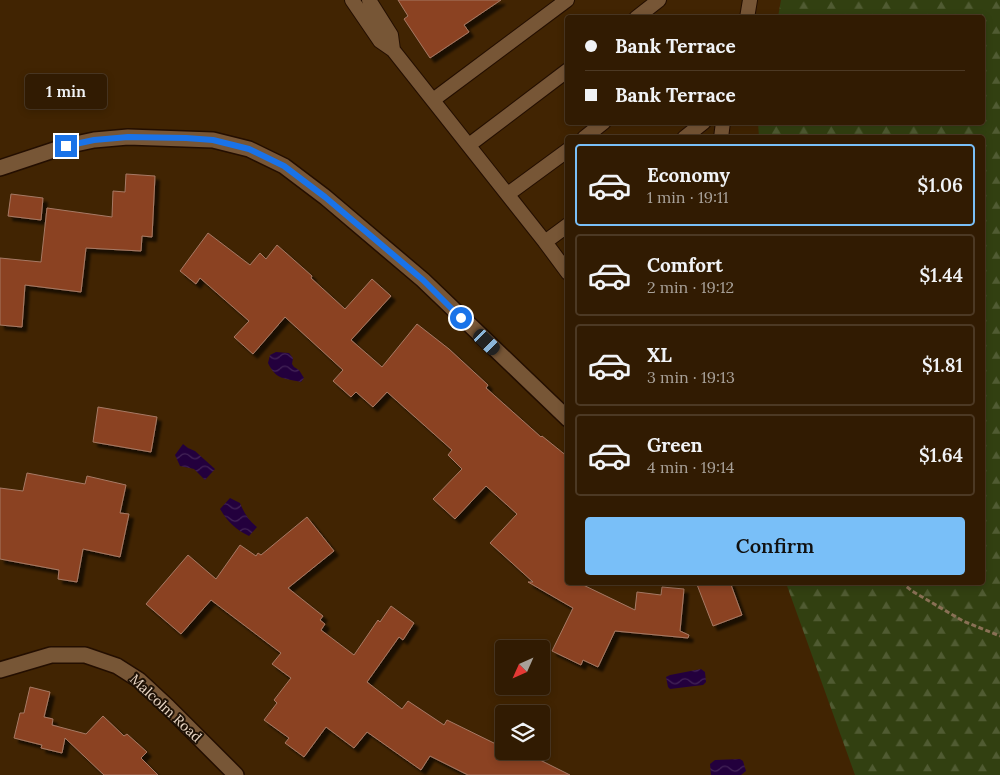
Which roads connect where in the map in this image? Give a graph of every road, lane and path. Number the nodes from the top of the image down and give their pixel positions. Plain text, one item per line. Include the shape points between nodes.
1 (352, 0) edge
2 (369, 0) edge
3 (567, 0) edge
4 (658, 0) edge
5 (750, 0) edge
6 (640, 15) edge
7 (748, 15) edge
8 (393, 50) junction
9 (565, 72) edge
10 (433, 100) junction
11 (600, 125) edge
12 (700, 125) edge
13 (588, 135) edge
14 (688, 135) edge
15 (469, 145) junction
16 (565, 152) edge
17 (0, 168) edge
18 (508, 194) junction
19 (565, 227) edge
20 (545, 242) junction
21 (565, 269) edge
22 (565, 416) edge
23 (905, 585) edge
24 (1000, 636) edge
25 (0, 670) edge
26 (236, 775) edge

1 - 8 lane via 380,42
2 - 8 lane via 391,35
3 - 10 lane
4 - 6 lane
5 - 7 lane
8 - 10 lane
9 - 15 lane
10 - 15 lane
11 - 13 lane
12 - 14 lane
15 - 18 lane
16 - 18 lane
17 - 22 street via 66,146 128,137 213,140 249,149 284,166 325,197 423,280
18 - 20 lane
19 - 20 lane
20 - 21 lane
23 - 24 path via 963,621
25 - 26 street, Malcolm Road via 51,655 85,655 117,666 139,680

